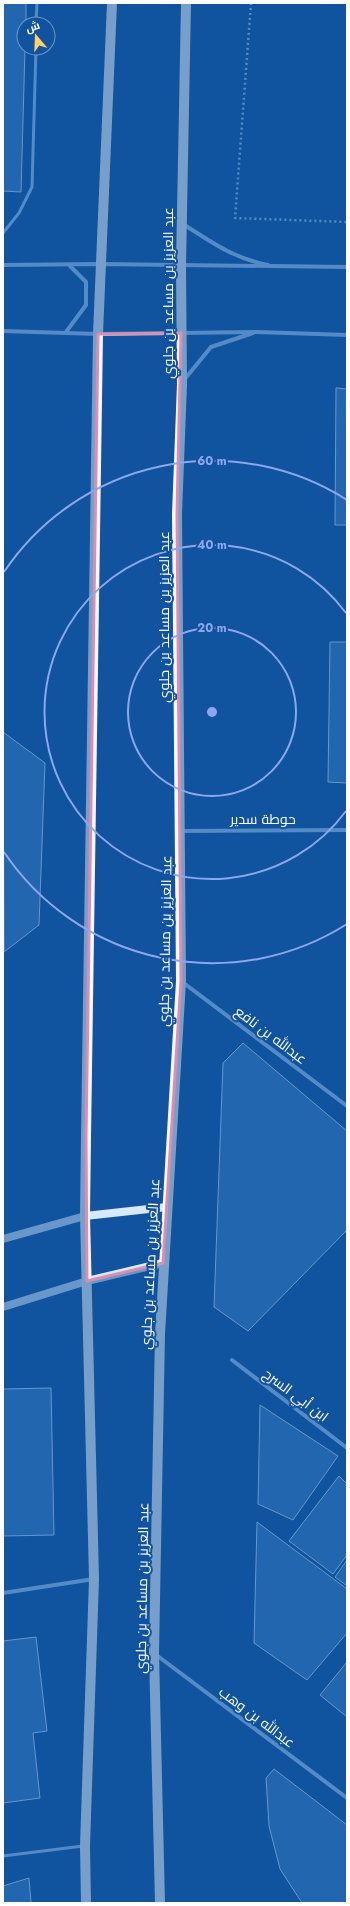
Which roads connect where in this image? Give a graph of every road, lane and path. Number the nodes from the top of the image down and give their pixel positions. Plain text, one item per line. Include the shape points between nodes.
1 (37, 3) edge
2 (112, 3) edge
3 (186, 3) edge
4 (251, 3) edge
5 (36, 16) edge
6 (36, 56) edge
7 (347, 222) edge
8 (182, 223) junction
9 (3, 233) edge
10 (100, 264) junction
11 (3, 265) edge
12 (70, 266) junction
13 (181, 266) junction
14 (278, 267) junction
15 (347, 268) edge
16 (3, 331) edge
17 (66, 332) junction
18 (257, 332) junction
19 (181, 333) junction
20 (98, 334) junction
21 (347, 334) edge
22 (182, 384) junction
23 (347, 830) edge
24 (180, 831) junction
25 (181, 981) junction
26 (347, 1106) edge
27 (167, 1207) junction
28 (85, 1216) junction
29 (3, 1239) edge
30 (163, 1263) junction
31 (87, 1281) junction
32 (3, 1307) edge
33 (232, 1360) dead end
34 (347, 1448) edge
35 (94, 1579) junction
36 (3, 1593) edge
37 (154, 1653) junction
38 (347, 1798) edge
39 (85, 1846) junction
40 (3, 1856) edge
41 (86, 1903) edge
42 (160, 1903) edge

1 - 5 lane
2 - 10 main road
3 - 8 main road, عبد العزيز بن مساعد بن جلوي
4 - 7 path via 235,218
6 - 9 lane via 32,187 19,213
8 - 13 main road, عبد العزيز بن مساعد بن جلوي
8 - 14 street via 226,251 249,261
10 - 12 street
10 - 13 street
10 - 20 main road
11 - 12 street
12 - 17 street via 86,282 86,305
13 - 14 street
13 - 19 main road, عبد العزيز بن مساعد بن جلوي
14 - 15 street
16 - 17 street
17 - 20 street
18 - 19 street
18 - 21 street
18 - 22 street via 211,347
19 - 20 street
19 - 22 main road, عبد العزيز بن مساعد بن جلوي
20 - 28 main road
22 - 24 main road, عبد العزيز بن مساعد بن جلوي via 177,514
23 - 24 street, حوطة سدير
24 - 25 main road, عبد العزيز بن مساعد بن جلوي
25 - 26 street, عبدالله بن نافع
25 - 27 main road, عبد العزيز بن مساعد بن جلوي
27 - 28 main road
27 - 30 main road, عبد العزيز بن مساعد بن جلوي
28 - 29 main road
28 - 31 main road
30 - 31 main road
30 - 37 main road, عبد العزيز بن مساعد بن جلوي
31 - 32 main road
31 - 35 main road
33 - 34 street, ابن أبي السرح
35 - 36 street
35 - 39 main road
37 - 38 street, عبدالله بن وهب
37 - 42 main road, عبد العزيز بن مساعد بن جلوي
39 - 40 lane
39 - 41 main road

